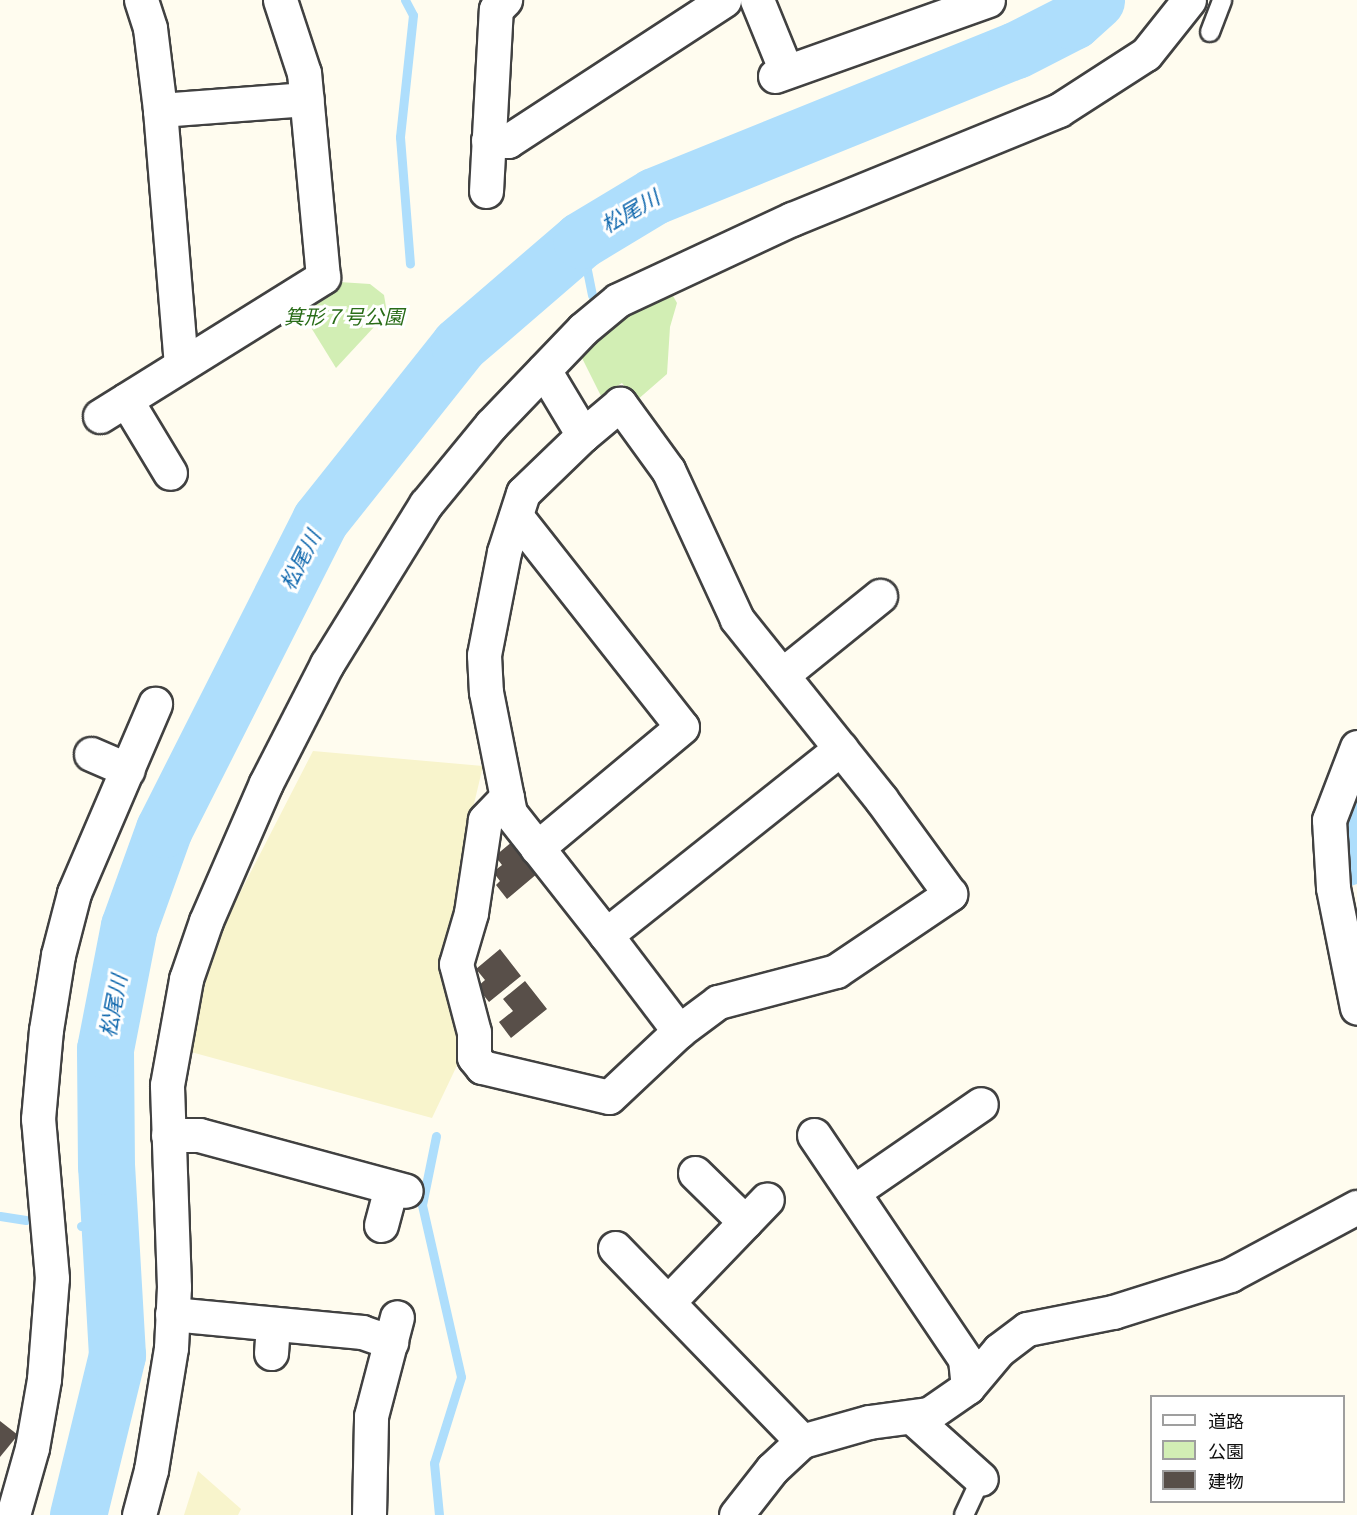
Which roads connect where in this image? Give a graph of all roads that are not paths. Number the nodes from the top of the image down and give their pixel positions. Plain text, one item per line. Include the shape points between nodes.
1 (141, 0) edge
2 (280, 0) edge
3 (505, 0) edge
4 (724, 0) edge
5 (757, 0) edge
6 (988, 0) edge
7 (1189, 0) edge
8 (1222, 0) edge
9 (1210, 32) dead end
10 (307, 99) junction
11 (160, 110) junction
12 (488, 140) junction
13 (486, 191) dead end
14 (181, 365) junction
15 (544, 370) junction
16 (583, 435) junction
17 (170, 473) dead end
18 (516, 516) junction
19 (880, 596) dead end
20 (782, 675) junction
21 (155, 704) dead end
22 (1357, 747) edge
23 (841, 748) junction
24 (91, 754) dead end
25 (128, 770) junction
26 (507, 797) junction
27 (537, 848) junction
28 (606, 935) junction
29 (1357, 1008) edge
30 (679, 1031) junction
31 (981, 1104) dead end
32 (814, 1135) dead end
33 (168, 1136) junction
34 (695, 1173) dead end
35 (853, 1192) junction
36 (1357, 1207) edge
37 (381, 1225) dead end
38 (615, 1248) dead end
39 (669, 1301) junction
40 (172, 1314) junction
41 (968, 1387) junction
42 (913, 1418) junction
43 (802, 1441) junction
44 (981, 1479) joint
45 (14, 1515) edge
46 (139, 1515) edge
47 (369, 1515) edge
48 (736, 1515) edge
49 (964, 1515) edge

1 - 11 street via 150,28
2 - 10 street via 304,73
3 - 12 street via 496,9
4 - 12 street via 508,141
5 - 6 street via 780,73
7 - 15 street via 1146,54 1059,110 662,276 618,300 583,328
8 - 9 lane
10 - 11 street
10 - 14 street via 323,277
11 - 14 street
12 - 13 street
14 - 17 street via 113,408
15 - 16 street
15 - 33 street via 491,425 426,504 327,664 266,783 206,921 186,979 166,1085
16 - 18 street via 524,493
16 - 20 street via 620,404 668,470 737,619
18 - 26 street via 504,552 484,655 486,692
18 - 27 street via 682,727
19 - 20 street
20 - 23 street
21 - 25 street
22 - 29 street via 1329,819 1333,888
23 - 28 street
23 - 30 street via 950,894 836,972 718,1002
24 - 25 street
25 - 45 street via 74,893 59,946 47,1019 38,1119 52,1278 44,1379 32,1448
26 - 27 street via 510,813
26 - 30 street via 485,820 471,913 456,964 474,1032 474,1057 482,1067 609,1096
27 - 28 street
28 - 30 street
31 - 35 street
32 - 35 street
33 - 37 street via 199,1135 398,1189
33 - 40 street
34 - 39 street via 756,1211
35 - 41 street via 965,1359
36 - 41 street via 1230,1275 1113,1312 1027,1329 999,1350
38 - 39 street
39 - 43 street
40 - 46 street via 171,1348 151,1470
40 - 47 street via 272,1338 394,1330 371,1416
41 - 42 street via 929,1414
42 - 43 street via 868,1422
42 - 44 street
43 - 48 street via 772,1469
44 - 49 lane

